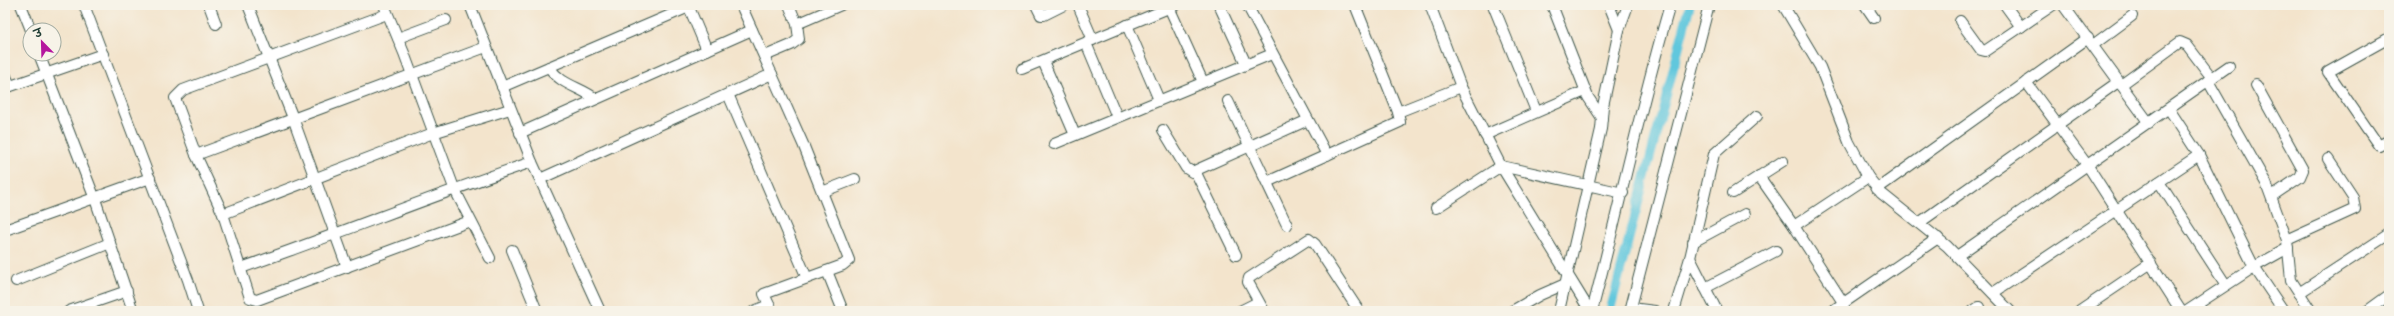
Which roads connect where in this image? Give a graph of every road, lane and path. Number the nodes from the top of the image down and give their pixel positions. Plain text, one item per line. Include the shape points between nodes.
1 (21, 5) edge
2 (84, 5) edge
3 (209, 5) edge
4 (248, 5) edge
5 (470, 5) edge
6 (741, 5) edge
7 (788, 5) edge
8 (841, 5) edge
9 (1036, 5) edge
10 (1064, 5) edge
11 (1078, 5) edge
12 (1219, 5) edge
13 (1247, 5) edge
14 (1355, 5) edge
15 (1430, 5) edge
16 (1493, 5) edge
17 (1552, 5) edge
18 (1609, 5) edge
19 (1628, 5) edge
20 (1670, 5) edge
21 (1709, 5) edge
22 (1783, 5) edge
23 (1865, 5) edge
24 (2005, 5) edge
25 (2053, 5) edge
26 (2063, 5) edge
27 (688, 6) edge
28 (1171, 6) edge
29 (385, 9) edge
30 (2132, 16) dead end
31 (1874, 18) dead end
32 (446, 20) dead end
33 (1960, 21) dead end
34 (28, 22) edge
35 (216, 24) dead end
36 (797, 24) junction
37 (1127, 25) junction
38 (2021, 27) junction
39 (752, 30) junction
40 (1619, 30) junction
41 (398, 38) junction
42 (2389, 38) edge
43 (1089, 41) junction
44 (2090, 42) junction
45 (486, 47) junction
46 (707, 50) junction
47 (103, 54) junction
48 (1272, 54) junction
49 (765, 56) junction
50 (268, 59) junction
51 (1043, 61) junction
52 (42, 62) edge
53 (1246, 64) junction
54 (549, 66) junction
55 (2229, 66) dead end
56 (1022, 69) dead end
57 (5, 74) edge
58 (47, 74) junction
59 (772, 74) junction
60 (412, 75) junction
61 (2210, 80) junction
62 (1203, 82) junction
63 (2026, 82) junction
64 (2120, 83) junction
65 (2256, 84) dead end
66 (7, 87) edge
67 (502, 87) junction
68 (1461, 87) junction
69 (1585, 90) junction
70 (728, 94) junction
71 (596, 99) junction
72 (1159, 100) junction
73 (1228, 101) dead end
74 (2169, 109) junction
75 (510, 110) junction
76 (1536, 111) junction
77 (1398, 112) junction
78 (1758, 116) dead end
79 (1118, 117) junction
80 (293, 118) junction
81 (1602, 118) junction
82 (1308, 120) junction
83 (2149, 123) junction
84 (2057, 125) junction
85 (1162, 130) dead end
86 (433, 133) junction
87 (520, 133) junction
88 (1076, 135) junction
89 (1485, 135) junction
90 (2389, 140) edge
91 (1054, 144) dead end
92 (1250, 147) junction
93 (196, 155) junction
94 (1327, 155) junction
95 (2199, 155) junction
96 (2328, 159) dead end
97 (1783, 161) dead end
98 (532, 162) junction
99 (1501, 166) junction
100 (2088, 166) junction
101 (1196, 171) junction
102 (1759, 176) junction
103 (1868, 177) junction
104 (150, 178) junction
105 (315, 179) junction
106 (540, 179) junction
107 (855, 179) dead end
108 (1267, 182) junction
109 (2159, 182) junction
110 (1587, 185) junction
111 (454, 188) junction
112 (1876, 189) junction
113 (822, 192) junction
114 (1623, 193) junction
115 (1733, 193) dead end
116 (2272, 196) junction
117 (95, 199) junction
118 (1436, 208) dead end
119 (2116, 211) junction
120 (223, 214) junction
121 (1745, 214) dead end
122 (470, 221) junction
123 (1919, 223) junction
124 (1287, 225) dead end
125 (1794, 226) junction
126 (5, 230) edge
127 (2389, 234) edge
128 (336, 235) junction
129 (1938, 238) junction
130 (1693, 242) junction
131 (110, 243) junction
132 (2287, 244) junction
133 (512, 250) dead end
134 (1776, 251) dead end
135 (1236, 255) dead end
136 (1957, 256) junction
137 (490, 258) dead end
138 (1690, 258) junction
139 (2151, 263) junction
140 (347, 267) junction
141 (2254, 267) junction
142 (241, 268) junction
143 (827, 271) junction
144 (807, 278) junction
145 (16, 280) dead end
146 (1566, 280) junction
147 (2226, 285) junction
148 (1705, 288) junction
149 (127, 291) junction
150 (1993, 293) junction
151 (2299, 293) junction
152 (2389, 295) edge
153 (1844, 304) junction
154 (1261, 307) edge
155 (770, 308) edge
156 (1630, 310) edge
157 (2283, 310) edge
158 (69, 311) edge
159 (133, 311) edge
160 (198, 311) edge
161 (537, 311) edge
162 (600, 311) edge
163 (754, 311) edge
164 (843, 311) edge
165 (1240, 311) edge
166 (1360, 311) edge
167 (1512, 311) edge
168 (1559, 311) edge
169 (1591, 311) edge
170 (1655, 311) edge
171 (1674, 311) edge
172 (1717, 311) edge
173 (1832, 311) edge
174 (2010, 311) edge
175 (2080, 311) edge
176 (2181, 311) edge
177 (2187, 311) edge
178 (2311, 311) edge
179 (2367, 311) edge

1 - 34 street
2 - 47 street
3 - 35 street
4 - 50 street
5 - 45 street
6 - 39 street
7 - 36 street
8 - 36 street
9 - 10 street via 1041,15
11 - 43 street
12 - 53 street
13 - 48 street
14 - 77 street
15 - 68 street
16 - 76 street
17 - 69 street
18 - 40 street
19 - 40 street
20 - 114 street via 1651,69
21 - 156 street
22 - 103 street via 1820,67 1849,142
23 - 31 street
24 - 38 street
25 - 38 street
26 - 44 street
27 - 46 street
27 - 54 street
28 - 37 street
28 - 62 street
29 - 41 street
29 - 50 street
30 - 44 street
32 - 41 street
33 - 38 street via 1981,50 1985,51
36 - 49 street via 799,33 796,42
37 - 43 street
37 - 72 street
39 - 46 street
39 - 49 street
40 - 81 street
41 - 60 street
42 - 90 street via 2328,72 2379,146
43 - 51 street
43 - 79 street
44 - 63 street
44 - 64 street
45 - 60 street
45 - 67 street
46 - 71 street
47 - 58 street
47 - 104 street
48 - 53 street
48 - 82 street
49 - 59 street
50 - 80 street
50 - 93 street via 183,90 175,98
51 - 56 street
51 - 88 street
52 - 58 street
53 - 62 street
54 - 67 street
54 - 71 street via 566,84 581,89
55 - 61 street
57 - 66 street
58 - 66 street
58 - 117 street
59 - 70 street
59 - 113 street
60 - 80 street
60 - 86 street
61 - 64 street via 2186,45 2180,42
61 - 74 street
61 - 116 street
62 - 72 street
63 - 84 street
63 - 112 street
64 - 83 street
64 - 84 street
65 - 116 street via 2303,170 2300,177
67 - 75 street
68 - 77 street
68 - 89 street
69 - 76 street
69 - 81 street
70 - 106 street
70 - 144 street
71 - 87 street
72 - 79 street
73 - 92 street
74 - 83 street
74 - 95 street
75 - 86 street
75 - 87 street
76 - 89 street
77 - 94 street via 1400,122 1397,124
78 - 130 street via 1714,154
79 - 88 street
80 - 93 street
80 - 105 street
81 - 110 street
82 - 92 street
82 - 94 street
83 - 100 street
84 - 100 street
84 - 123 street
85 - 101 street via 1186,168 1192,172
86 - 105 street
86 - 111 street
87 - 98 street
88 - 91 street
89 - 99 street
92 - 101 street
92 - 108 street
93 - 120 street
94 - 108 street
95 - 109 street
95 - 141 street
96 - 132 street via 2353,197 2355,209
97 - 102 street
98 - 106 street
98 - 111 street
99 - 110 street
99 - 118 street
99 - 146 street
100 - 119 street
100 - 136 street
101 - 135 street
102 - 115 street
102 - 125 street
103 - 112 street
103 - 125 street
104 - 117 street
104 - 160 street
105 - 120 street
105 - 128 street
106 - 162 street
107 - 113 street
108 - 124 street
109 - 119 street
109 - 147 street
110 - 114 street
110 - 146 street
111 - 122 street
111 - 128 street
112 - 123 street
113 - 143 street via 849,260 847,264
114 - 169 street
116 - 132 street
117 - 126 street
117 - 131 street
119 - 139 street
119 - 150 street
120 - 142 street
121 - 130 street
122 - 137 street
122 - 140 street
123 - 129 street
125 - 153 street
127 - 151 street
128 - 140 street
128 - 142 street
129 - 136 street
129 - 153 street
130 - 138 street
131 - 145 street
131 - 149 street
132 - 141 street
132 - 151 street via 2289,274
133 - 161 street
134 - 148 street
136 - 150 street
138 - 148 street
138 - 171 street
139 - 175 street
139 - 176 street
140 - 142 street via 254,301 250,298
141 - 147 street
141 - 157 street
143 - 144 street
143 - 164 street
144 - 155 street via 764,294
146 - 167 street
146 - 168 street
146 - 169 street
147 - 177 street
148 - 172 street
149 - 158 street
149 - 159 street
150 - 174 street
151 - 178 street
152 - 179 street
153 - 173 street
154 - 165 street
154 - 166 street via 1248,282 1249,278 1309,239 1315,244
155 - 163 street
156 - 170 street

